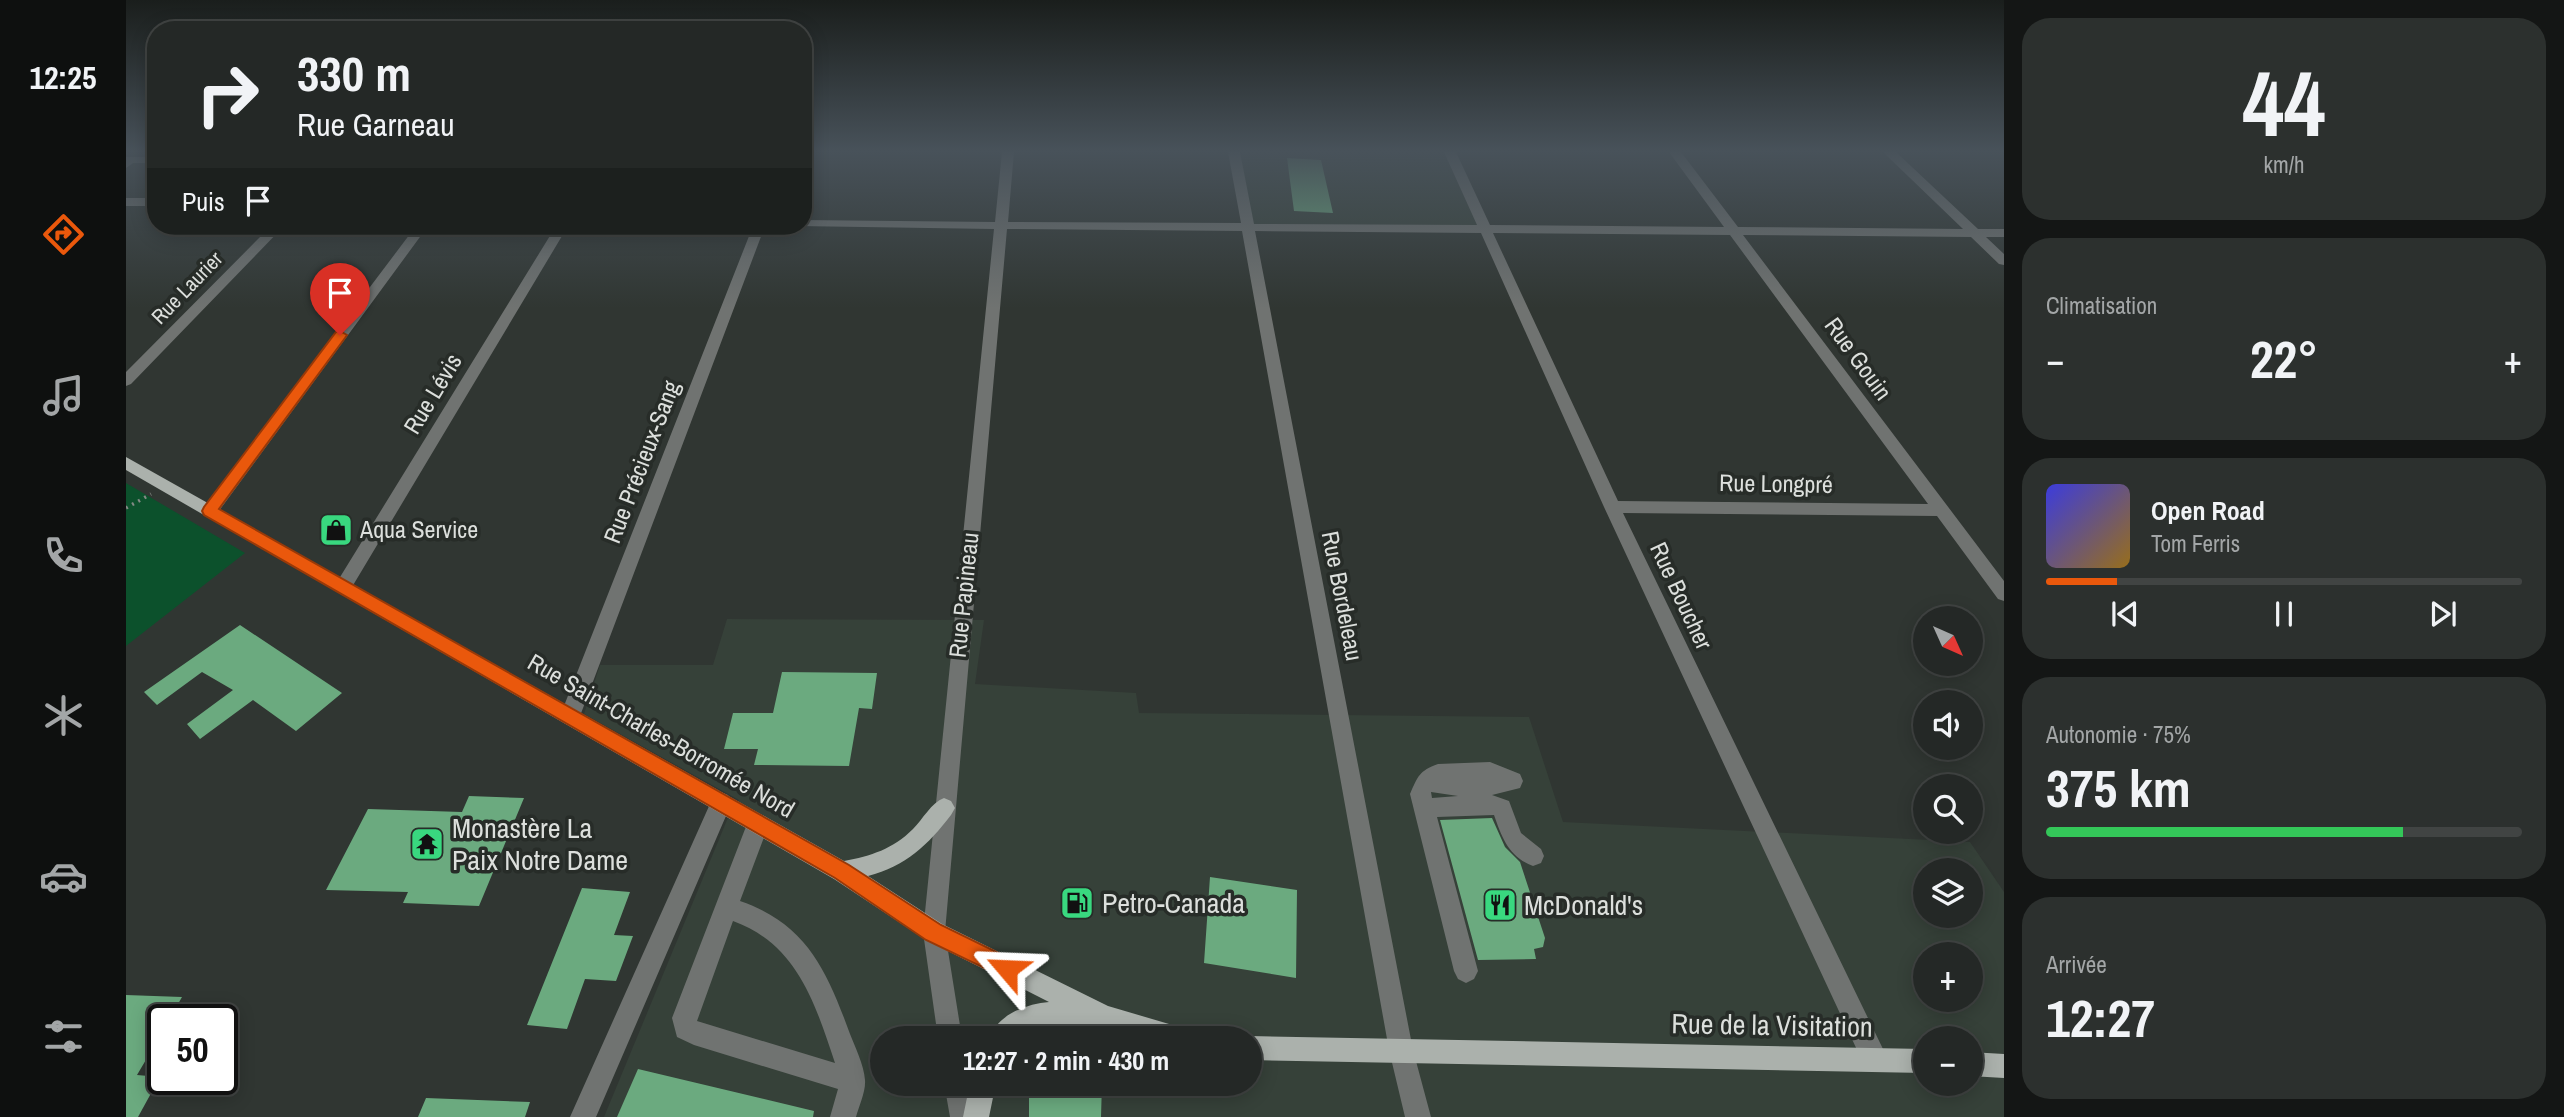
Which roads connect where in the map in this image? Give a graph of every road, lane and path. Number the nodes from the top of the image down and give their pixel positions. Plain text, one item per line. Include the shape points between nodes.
1 (1003, 204) edge
2 (1244, 204) edge
3 (1474, 204) edge
4 (1716, 204) edge
5 (1945, 204) edge
6 (812, 224) edge
7 (1001, 226) junction
8 (1248, 228) junction
9 (1486, 229) junction
10 (1736, 230) junction
11 (1976, 233) junction
12 (2004, 233) edge
13 (269, 235) edge
14 (415, 235) edge
15 (557, 235) edge
16 (756, 235) edge
17 (2004, 261) edge
18 (126, 381) edge
19 (126, 463) edge
20 (165, 485) junction
21 (1612, 507) junction
22 (126, 508) edge
23 (1941, 510) junction
24 (209, 511) junction
25 (343, 587) junction
26 (2004, 594) edge
27 (570, 716) junction
28 (1513, 781) dead end
29 (721, 802) junction
30 (944, 808) junction
31 (1424, 808) junction
32 (758, 824) junction
33 (1533, 856) dead end
34 (842, 872) junction
35 (726, 907) junction
36 (934, 932) junction
37 (1466, 971) dead end
38 (1105, 1017) junction
39 (948, 1026) edge
40 (1011, 1026) edge
41 (1136, 1026) edge
42 (1262, 1048) edge
43 (1401, 1049) junction
44 (1874, 1058) junction
45 (1913, 1060) edge
46 (1983, 1065) edge
47 (2004, 1066) edge
48 (853, 1081) junction
49 (959, 1096) edge
50 (980, 1096) edge
51 (583, 1117) edge
52 (843, 1117) edge
53 (963, 1117) edge
54 (976, 1117) edge
55 (1418, 1117) edge

1 - 7 street, Rue Papineau
2 - 8 street, Rue Bordeleau
3 - 9 street, Rue Boucher
4 - 10 street, Rue Gouin
5 - 11 street
6 - 7 street
7 - 8 street
7 - 30 street, Rue Papineau
8 - 9 street
8 - 43 street, Rue Bordeleau
9 - 10 street
9 - 21 street, Rue Boucher
10 - 11 street
10 - 23 street, Rue Gouin
11 - 12 street
11 - 17 street
13 - 18 street, Rue Laurier
14 - 24 street
15 - 25 street, Rue Lévis
16 - 27 street, Rue Précieux-Sang
19 - 20 main road, Rue Saint-Charles-Borromée Nord
20 - 22 path
20 - 24 main road, Rue Saint-Charles-Borromée Nord
21 - 23 street, Rue Longpré
21 - 44 street, Rue Boucher
23 - 26 street, Rue Gouin
24 - 25 main road, Rue Saint-Charles-Borromée Nord
25 - 27 main road, Rue Saint-Charles-Borromée Nord
27 - 29 main road, Rue Saint-Charles-Borromée Nord
28 - 31 street via 1490,771 1438,773 1428,778 1420,794
29 - 32 main road, Rue Saint-Charles-Borromée Nord
29 - 51 street
30 - 34 main road via 906,851 877,866
30 - 36 street, Rue Papineau
31 - 33 street via 1488,804 1502,808 1513,839
31 - 37 street
32 - 34 main road, Rue Saint-Charles-Borromée Nord
32 - 35 street
34 - 36 main road, Rue Saint-Charles-Borromée Nord
35 - 48 street via 770,925 799,954 829,1009
35 - 48 street via 684,1018 686,1027
36 - 38 main road, Rue Saint-Charles-Borromée Nord
36 - 39 street, Rue Papineau
38 - 40 main road via 1044,1012
38 - 41 main road, Rue Saint-Charles-Borromée Nord
42 - 43 main road
43 - 44 main road, Rue de la Visitation
43 - 55 street, Rue Bordeleau
44 - 45 main road, Rue de la Visitation
46 - 47 main road
48 - 52 street
49 - 53 street
50 - 54 main road

